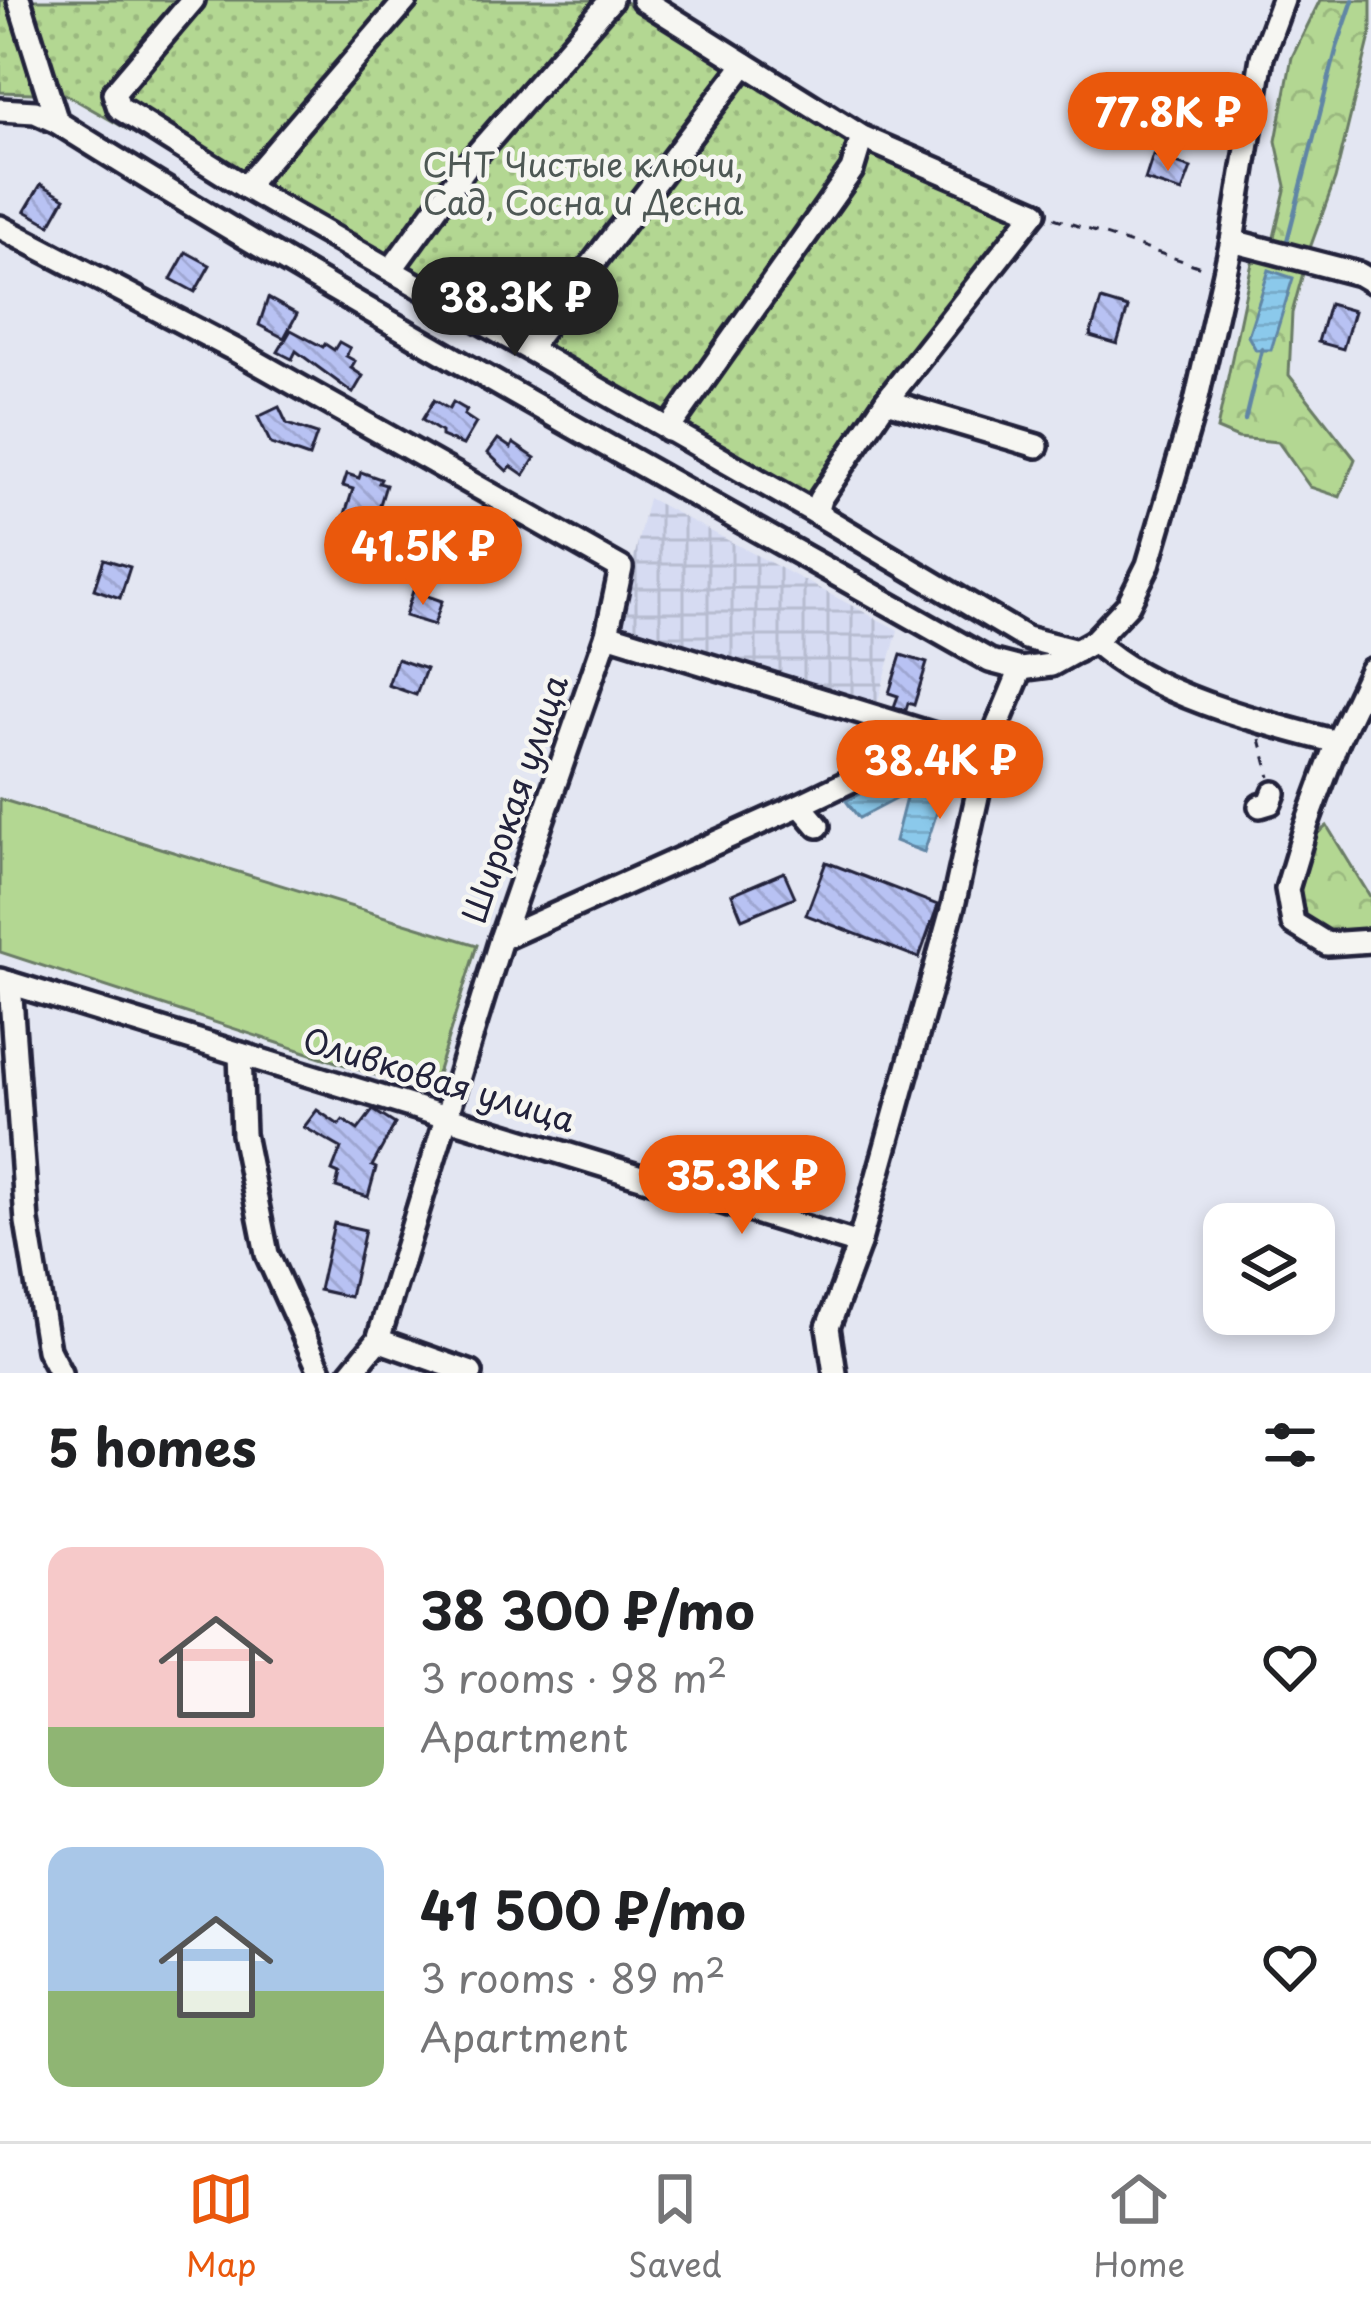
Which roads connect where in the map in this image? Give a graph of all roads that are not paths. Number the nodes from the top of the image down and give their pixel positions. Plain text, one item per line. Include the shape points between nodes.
1 (20, 0) edge
2 (193, 0) edge
3 (406, 0) edge
4 (611, 0) edge
5 (643, 0) edge
6 (1283, 0) edge
7 (745, 64) junction
8 (0, 110) edge
9 (57, 122) junction
10 (862, 137) junction
11 (244, 187) junction
12 (0, 227) edge
13 (1232, 241) junction
14 (391, 270) junction
15 (1371, 281) edge
16 (529, 347) junction
17 (886, 401) junction
18 (668, 430) junction
19 (1037, 446) dead end
20 (818, 506) junction
21 (956, 597) junction
22 (938, 632) junction
23 (607, 634) junction
24 (1086, 646) junction
25 (1021, 669) junction
26 (1371, 670) edge
27 (942, 737) junction
28 (1337, 742) junction
29 (987, 751) junction
30 (800, 806) junction
31 (818, 826) dead end
32 (501, 939) junction
33 (1371, 940) edge
34 (5, 982) edge
35 (240, 1054) junction
36 (446, 1117) junction
37 (859, 1244) junction
38 (378, 1340) junction
39 (60, 1373) edge
40 (321, 1373) edge
41 (351, 1373) edge
42 (471, 1373) edge
43 (835, 1373) edge

1 - 9 street
2 - 11 street via 114,93 119,108
3 - 11 street
4 - 14 street via 467,164
5 - 7 street
6 - 13 street via 1262,57
7 - 10 street
7 - 16 street
8 - 9 street
9 - 22 street via 220,224
10 - 17 street via 1035,212
10 - 18 street via 852,170
11 - 14 street
12 - 23 street, Широкая улица via 621,568
13 - 15 street
13 - 24 street via 1148,565 1128,605
14 - 16 street
16 - 18 street
17 - 19 street
17 - 20 street
18 - 20 street
20 - 21 street
21 - 22 street
21 - 24 street via 1026,638
22 - 25 street
23 - 27 street
23 - 32 street, Широкая улица
24 - 25 street
24 - 28 street via 1259,722
25 - 29 street
26 - 28 street
27 - 29 street
27 - 30 street
28 - 33 street via 1287,889 1293,923 1327,944
29 - 37 street via 953,906
30 - 31 street
30 - 32 street
32 - 36 street, Широкая улица
34 - 35 street, Оливковая улица
34 - 39 street via 27,1222 48,1349
35 - 36 street, Оливковая улица
35 - 40 street via 243,1134 267,1254
36 - 37 street, Оливковая улица
36 - 38 street, Широкая улица
37 - 43 street via 828,1327
38 - 41 street, Широкая улица
38 - 42 street

